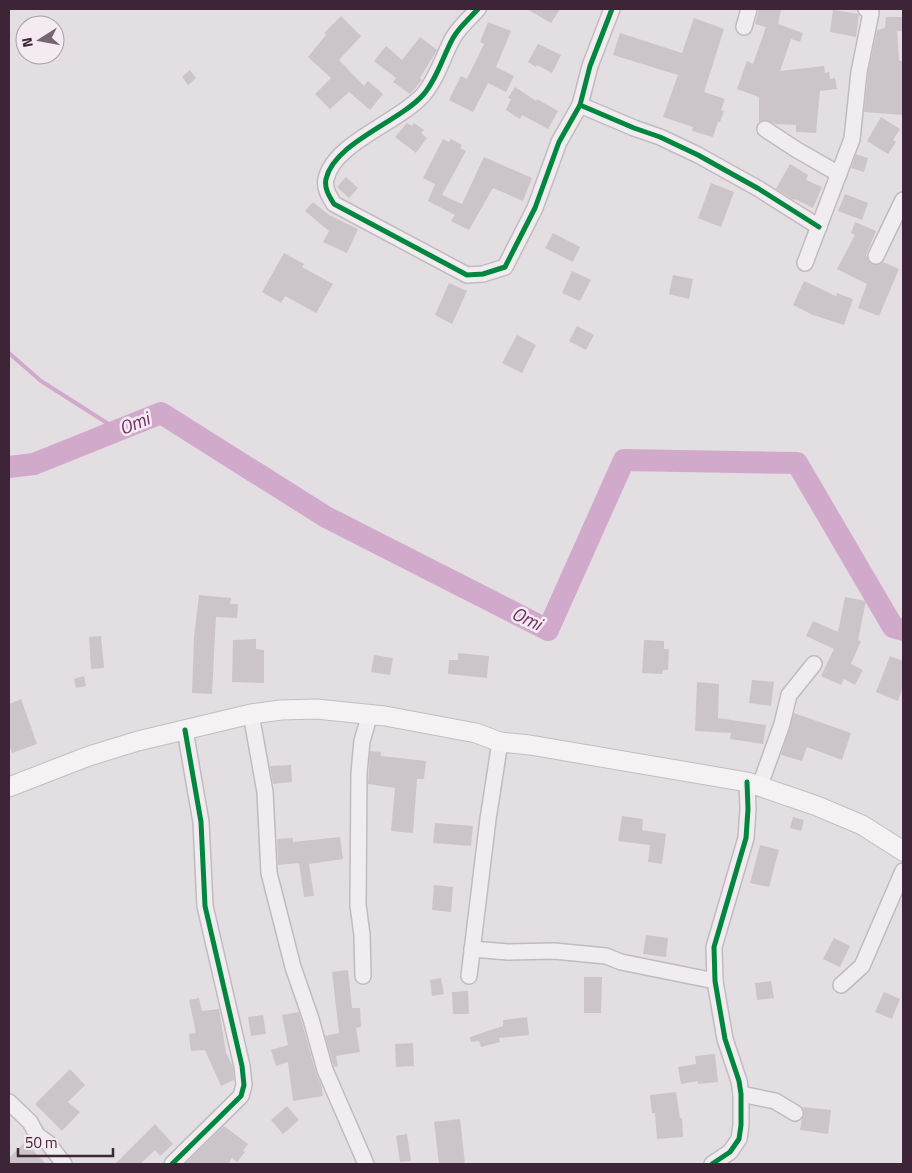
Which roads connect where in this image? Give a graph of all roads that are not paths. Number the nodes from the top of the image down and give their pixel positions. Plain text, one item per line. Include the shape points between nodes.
1 (478, 9) edge
2 (612, 9) edge
3 (749, 9) edge
4 (866, 9) edge
5 (744, 28) dead end
6 (580, 105) junction
7 (765, 129) dead end
8 (839, 174) junction
9 (903, 200) edge
10 (819, 227) junction
11 (876, 256) dead end
12 (805, 263) dead end
13 (814, 664) dead end
14 (251, 714) junction
15 (370, 714) junction
16 (186, 730) junction
17 (500, 742) junction
18 (753, 785) junction
19 (9, 787) edge
20 (903, 851) edge
21 (903, 871) edge
22 (472, 950) junction
23 (364, 976) dead end
24 (469, 976) dead end
25 (715, 981) junction
26 (841, 985) dead end
27 (741, 1094) junction
28 (9, 1102) edge
29 (794, 1113) dead end
30 (64, 1164) edge
31 (172, 1164) edge
32 (366, 1164) edge
33 (712, 1164) edge

1 - 6 street via 454,35 422,96 345,150 330,169 326,180 327,193 334,204 468,275 505,267 535,208 559,142
2 - 6 street via 590,66
3 - 5 street
4 - 8 street via 871,12 870,25 859,72 852,139
6 - 10 street via 698,155
7 - 8 street
8 - 10 street
9 - 11 street
10 - 12 street
13 - 18 street via 789,695 782,724
14 - 15 main road via 281,710
14 - 16 main road
14 - 32 street via 265,792 269,873 293,967 325,1070
15 - 17 main road via 476,733
15 - 23 street via 362,741 359,773 358,905
16 - 19 main road via 89,756
16 - 31 street via 201,822 205,906 244,1085 241,1096
17 - 18 main road
17 - 22 street
18 - 20 main road via 826,810 862,826
18 - 25 street via 746,838 714,947
21 - 26 street via 862,966
22 - 24 street
22 - 25 street via 534,950 606,956
25 - 27 street via 725,1039
27 - 29 street via 774,1101
27 - 33 street via 739,1139 730,1152
28 - 30 street

